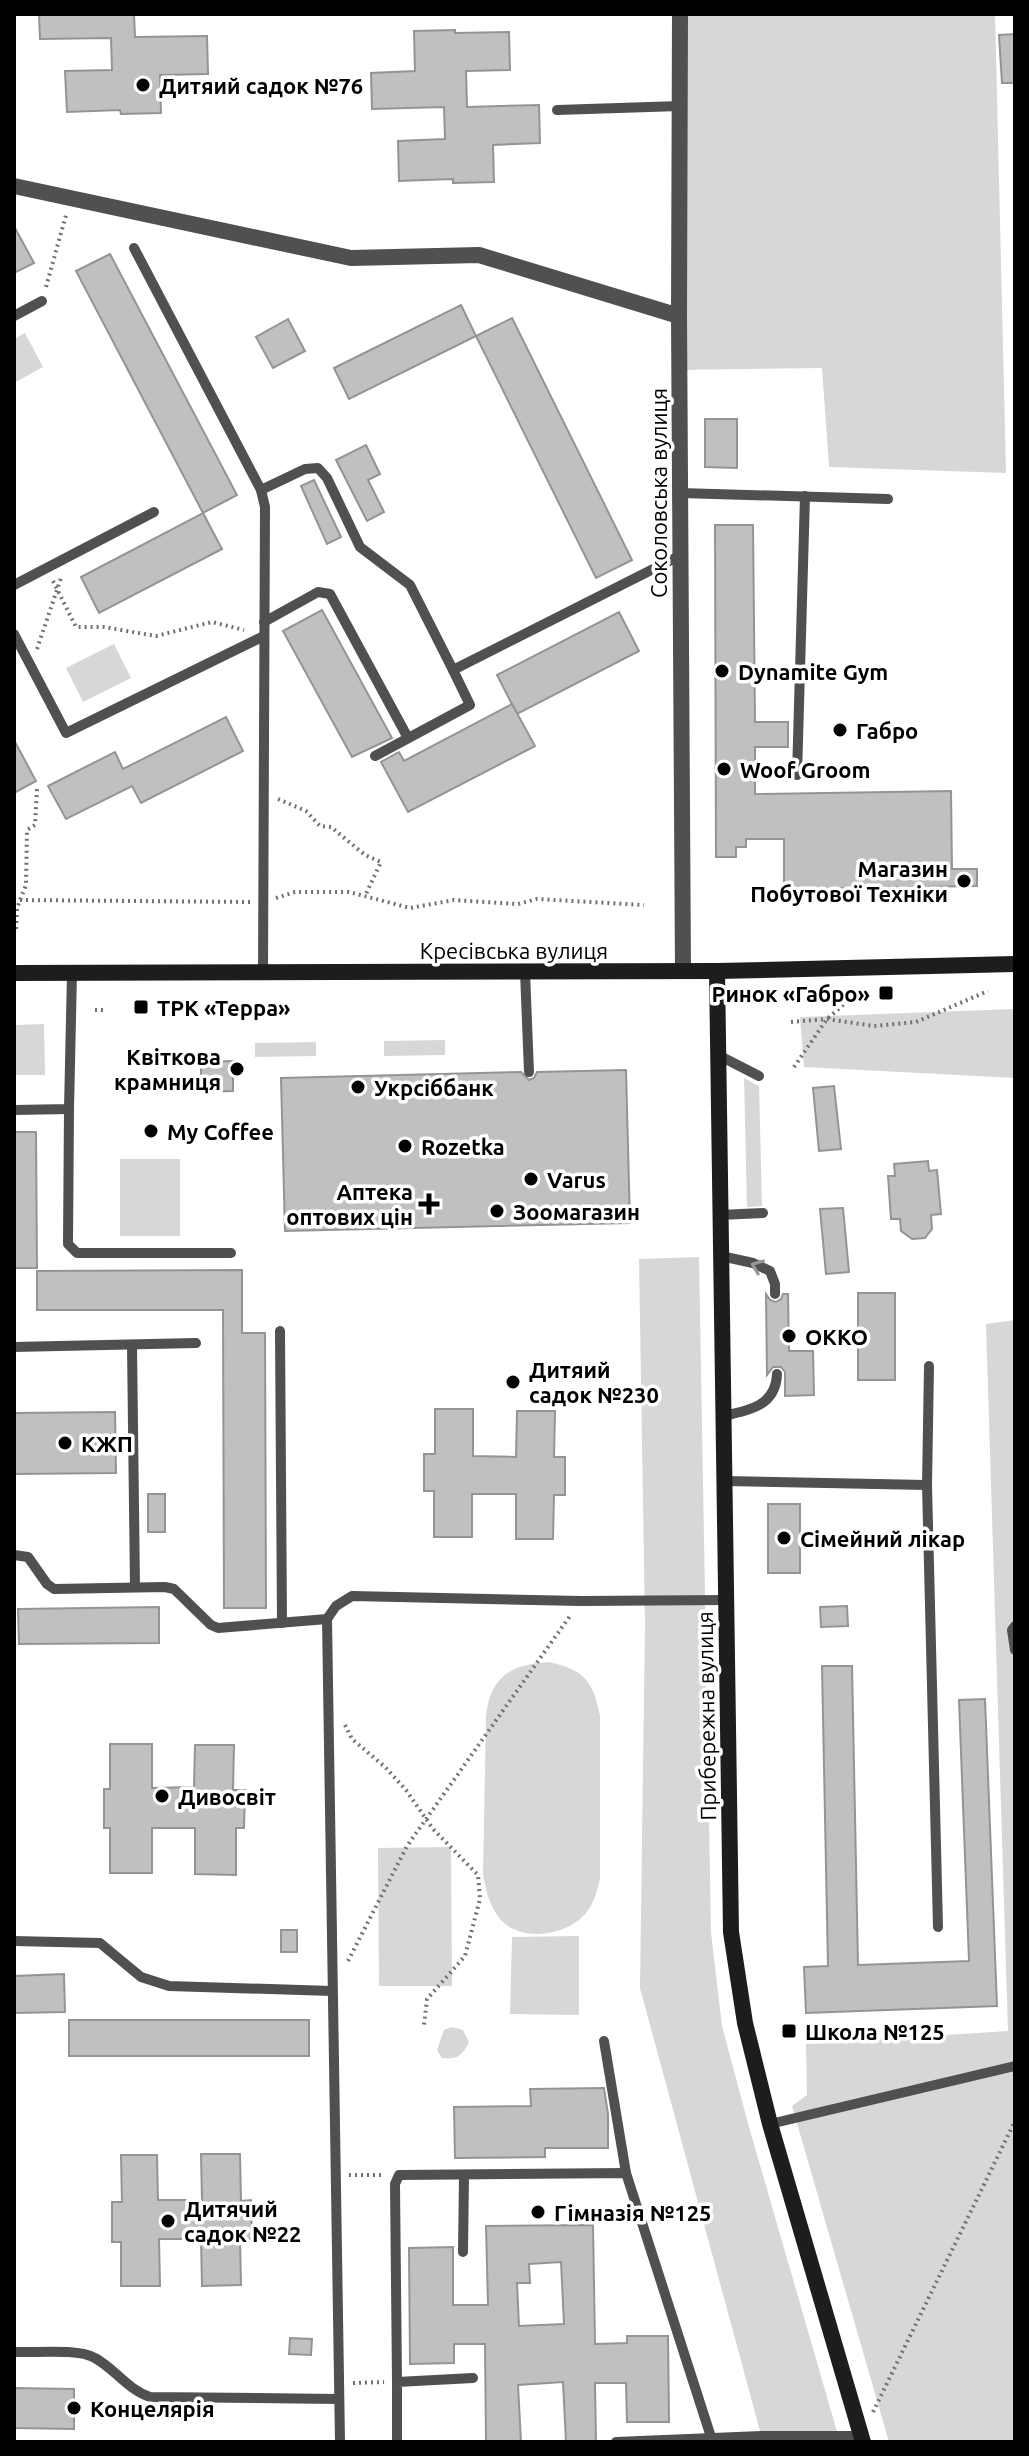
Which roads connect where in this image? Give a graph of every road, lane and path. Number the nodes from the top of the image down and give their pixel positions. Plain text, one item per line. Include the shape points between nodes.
1 (680, 14) edge
2 (680, 106) junction
3 (557, 110) dead end
4 (14, 186) edge
5 (71, 199) junction
6 (134, 248) dead end
7 (42, 301) joint
8 (14, 316) edge
9 (679, 316) junction
10 (261, 490) junction
11 (680, 493) junction
12 (805, 496) junction
13 (888, 499) dead end
14 (154, 512) dead end
15 (681, 555) junction
16 (69, 557) junction
17 (47, 568) junction
18 (14, 585) edge
19 (56, 589) junction
20 (264, 622) junction
21 (14, 634) edge
22 (264, 636) junction
23 (31, 666) junction
24 (453, 670) junction
25 (408, 738) junction
26 (375, 756) dead end
27 (797, 775) dead end
28 (263, 788) junction
29 (37, 789) dead end
30 (365, 896) junction
31 (17, 900) edge
32 (262, 902) junction
33 (644, 905) dead end
34 (14, 933) edge
35 (1015, 964) edge
36 (683, 971) junction
37 (717, 971) junction
38 (263, 972) junction
39 (525, 972) junction
40 (14, 973) edge
41 (72, 973) junction
42 (988, 991) dead end
43 (857, 993) dead end
44 (95, 1010) dead end
45 (104, 1010) dead end
46 (827, 1019) junction
47 (791, 1022) dead end
48 (718, 1055) junction
49 (794, 1067) dead end
50 (529, 1072) dead end
51 (759, 1076) dead end
52 (69, 1109) junction
53 (14, 1110) edge
54 (763, 1213) dead end
55 (720, 1215) junction
56 (231, 1253) dead end
57 (721, 1256) junction
58 (775, 1294) dead end
59 (280, 1331) dead end
60 (196, 1343) dead end
61 (132, 1345) junction
62 (14, 1347) edge
63 (929, 1366) dead end
64 (777, 1374) dead end
65 (723, 1416) junction
66 (724, 1481) junction
67 (927, 1485) junction
68 (14, 1555) edge
69 (135, 1587) junction
70 (726, 1600) junction
71 (581, 1601) junction
72 (327, 1619) junction
73 (282, 1623) junction
74 (1015, 1626) edge
75 (1015, 1650) edge
76 (328, 1692) junction
77 (938, 1927) dead end
78 (14, 1941) edge
79 (332, 1991) junction
80 (424, 2025) dead end
81 (604, 2041) dead end
82 (1015, 2066) edge
83 (1015, 2121) edge
84 (770, 2124) junction
85 (626, 2173) junction
86 (335, 2175) junction
87 (399, 2175) junction
88 (464, 2175) junction
89 (463, 2252) dead end
90 (14, 2352) edge
91 (473, 2378) dead end
92 (397, 2382) junction
93 (339, 2383) junction
94 (339, 2399) junction
95 (711, 2437) junction
96 (862, 2439) edge
97 (340, 2442) edge
98 (397, 2442) edge
99 (616, 2442) edge

1 - 2 street, Соколовська вулиця
2 - 3 lane
2 - 9 street, Соколовська вулиця
4 - 5 street
5 - 7 path
5 - 9 street via 351,258 479,255
6 - 10 lane
7 - 8 lane
9 - 11 street, Соколовська вулиця
10 - 20 lane via 266,525
10 - 24 lane via 318,468 360,547 410,585
11 - 12 lane
11 - 15 street, Соколовська вулиця
12 - 13 lane
12 - 27 lane
14 - 16 lane
15 - 24 lane
15 - 36 street, Соколовська вулиця
16 - 17 lane
16 - 19 path
17 - 18 lane
17 - 19 path
19 - 22 path via 76,627 156,636 212,622
19 - 23 path
20 - 22 lane
20 - 25 lane via 318,592 330,594
21 - 23 lane
22 - 23 lane via 66,733
22 - 28 lane
24 - 25 lane via 470,705
25 - 26 lane
28 - 30 path via 381,862
28 - 32 lane
29 - 31 path via 35,825 27,830 26,885
30 - 32 path via 295,892
30 - 33 path via 410,908 454,900
31 - 32 path
31 - 34 path
32 - 38 lane
35 - 37 street, Кресівська вулиця
36 - 37 street, Кресівська вулиця
36 - 39 street, Кресівська вулиця
37 - 48 street, Прибережна вулиця
38 - 39 street, Кресівська вулиця
38 - 41 street, Кресівська вулиця
39 - 50 lane
40 - 41 street, Кресівська вулиця
41 - 52 lane
42 - 46 path via 916,1022 874,1026
43 - 46 path
44 - 45 path
46 - 47 path
46 - 49 path
48 - 51 lane
48 - 55 street, Прибережна вулиця
52 - 53 lane
52 - 56 lane via 71,1250
54 - 55 lane
55 - 57 street, Прибережна вулиця
58 -> 57 lane via 770,1271
57 - 65 street, Прибережна вулиця
59 - 73 lane
60 - 61 lane
61 - 62 lane
61 - 69 lane
63 - 67 lane
64 - 65 lane via 777,1384 756,1409
65 - 66 street, Прибережна вулиця
66 - 67 lane
66 - 70 street, Прибережна вулиця
67 - 77 lane
68 - 69 lane via 28,1557 54,1589
69 - 73 lane via 174,1589 218,1628
70 - 71 lane
70 - 84 street, Прибережна вулиця via 731,1932 745,2023
71 - 72 lane via 352,1596
71 - 79 path via 407,1846
72 - 73 lane
72 - 76 lane
74 - 75 lane
76 - 79 lane
76 - 80 path via 352,1739 385,1767 433,1829 478,1875 480,1899 465,1956 427,1999
78 - 79 lane via 100,1943 141,1977 169,1986
79 - 86 lane
81 - 85 lane
82 - 84 lane
83 - 96 path
84 - 96 street, Прибережна вулиця
85 - 88 lane
85 - 95 lane
86 - 87 path
86 - 93 lane
87 - 88 lane
87 - 92 lane
88 - 89 lane
90 - 94 lane via 93,2356 150,2397
91 - 92 lane
92 - 93 path
92 - 98 lane
93 - 94 lane
94 - 97 lane
95 - 96 lane
95 - 99 lane

